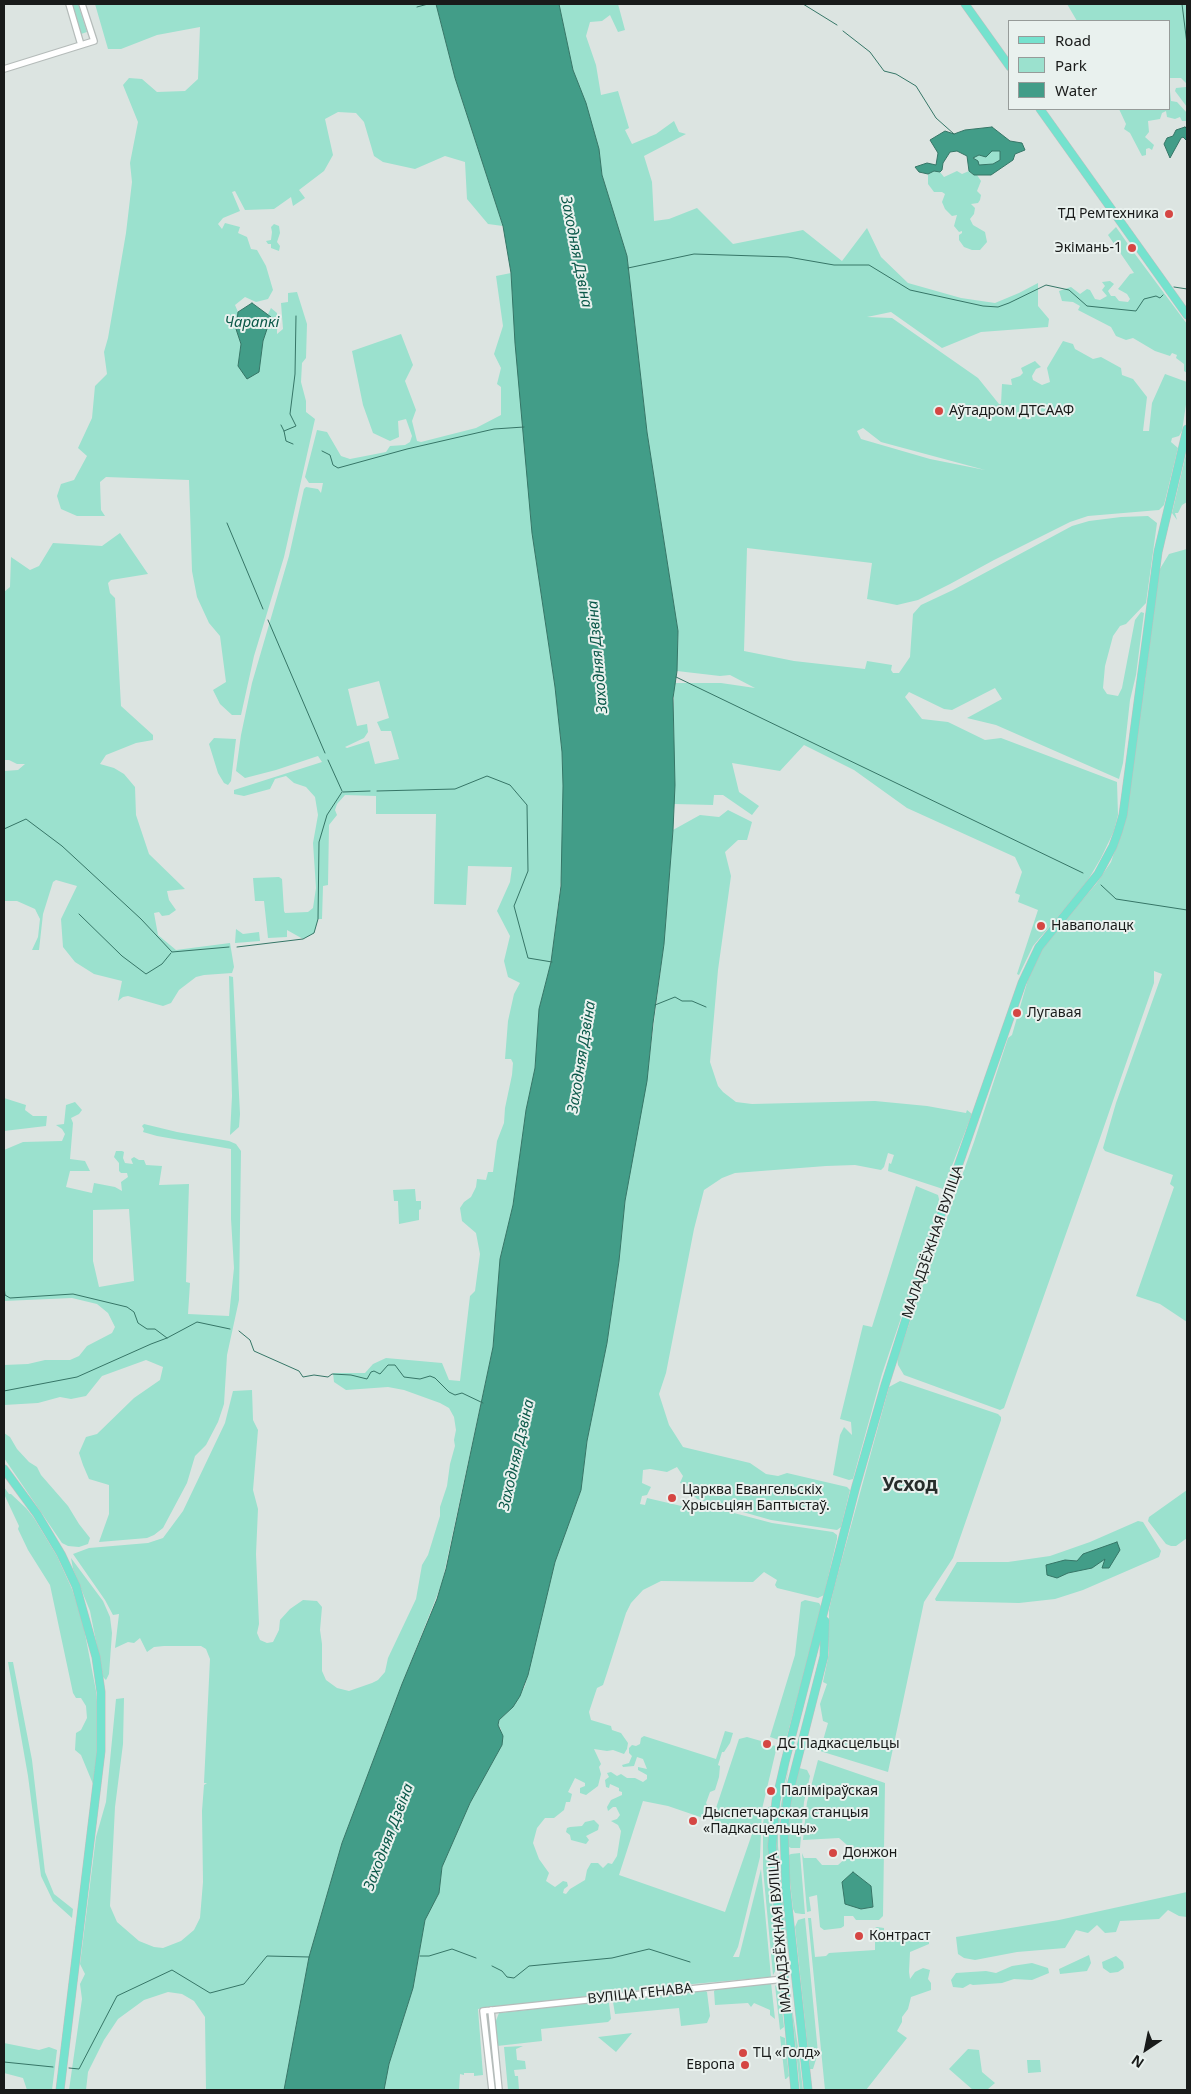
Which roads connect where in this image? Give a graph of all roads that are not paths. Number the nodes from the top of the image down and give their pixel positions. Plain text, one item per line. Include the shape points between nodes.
1 (69, 4) edge
2 (82, 4) edge
3 (965, 4) edge
4 (81, 45) junction
5 (1008, 64) edge
6 (4, 69) edge
7 (1041, 110) edge
8 (1187, 315) edge
9 (1187, 429) edge
10 (4, 1470) edge
11 (827, 1602) junction
12 (796, 1977) junction
13 (784, 1979) junction
14 (491, 2010) junction
15 (60, 2090) edge
16 (492, 2090) edge
17 (499, 2090) edge
18 (794, 2090) edge
19 (808, 2090) edge

1 - 4 street
2 - 4 street via 94,42
3 - 5 main road
4 - 6 street
7 - 8 main road
9 - 11 main road, МАЛАДЗЁЖНАЯ ВУЛІЦА via 1158,552 1123,815 1106,860 1039,947 1022,983 885,1385
10 - 15 main road via 37,1514 76,1586 96,1657 101,1692 100,1751
11 - 12 main road, МАЛАДЗЁЖНАЯ ВУЛІЦА via 824,1656 787,1801 784,1830 786,1888
11 - 13 main road, МАЛАДЗЁЖНАЯ ВУЛІЦА via 782,1777 774,1825 774,1866
12 - 13 main road, ВУЛІЦА ГЕНАВА
12 - 19 main road, МАЛАДЗЁЖНАЯ ВУЛІЦА
13 - 14 street, ВУЛІЦА ГЕНАВА
13 - 18 main road, МАЛАДЗЁЖНАЯ ВУЛІЦА
14 - 16 street, ВУЛІЦА ГЕНАВА via 483,2012
14 - 17 street

